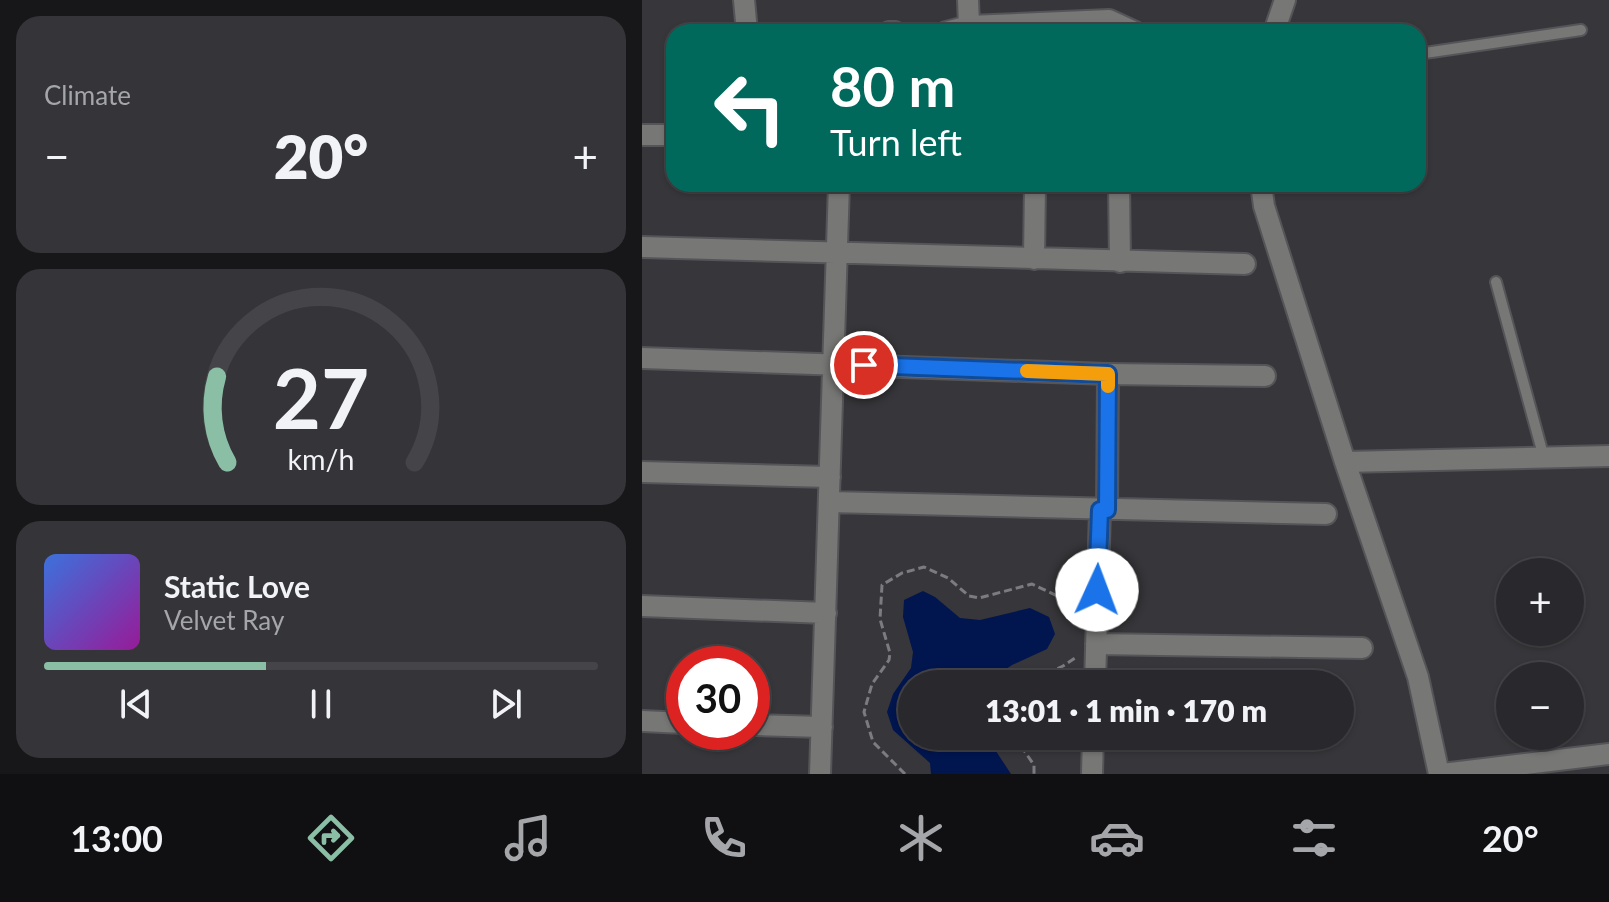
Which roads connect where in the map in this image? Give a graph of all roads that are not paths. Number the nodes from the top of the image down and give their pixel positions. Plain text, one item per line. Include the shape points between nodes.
1 (744, 0) edge
2 (968, 0) edge
3 (1285, 0) edge
4 (1110, 10) edge
5 (746, 24) edge
6 (969, 24) edge
7 (987, 24) edge
8 (1126, 24) edge
9 (1277, 24) edge
10 (1581, 30) dead end
11 (1426, 53) edge
12 (642, 135) edge
13 (666, 135) edge
14 (839, 192) edge
15 (1035, 192) edge
16 (1119, 192) edge
17 (1262, 192) edge
18 (642, 247) edge
19 (837, 253) junction
20 (1034, 259) junction
21 (1120, 262) junction
22 (1245, 264) dead end
23 (1496, 282) dead end
24 (642, 358) edge
25 (833, 364) junction
26 (1108, 374) junction
27 (1265, 376) dead end
28 (1609, 456) edge
29 (1544, 458) junction
30 (1345, 462) junction
31 (642, 472) edge
32 (830, 477) junction
33 (829, 502) junction
34 (1104, 510) junction
35 (1326, 514) dead end
36 (642, 606) edge
37 (826, 613) junction
38 (1096, 644) junction
39 (1362, 648) dead end
40 (1095, 670) edge
41 (642, 721) edge
42 (666, 722) edge
43 (770, 726) edge
44 (822, 727) junction
45 (1093, 750) edge
46 (1609, 754) edge
47 (820, 774) edge
48 (1092, 774) edge
49 (1441, 774) edge

1 - 5 street
2 - 6 street
3 - 9 street
4 - 7 street
4 - 8 street
10 - 11 lane
12 - 13 street
14 - 19 street
15 - 20 street
16 - 21 street
17 - 30 street
18 - 19 street
19 - 20 street
19 - 25 street
20 - 21 street
21 - 22 street
23 - 29 lane
24 - 25 street
25 - 26 street
25 - 32 street
26 - 27 street
26 - 34 street
28 - 29 street
29 - 30 street
30 - 49 street via 1418,677
31 - 32 street
32 - 33 street
33 - 34 street
33 - 37 street
34 - 35 street
34 - 38 street
36 - 37 street
37 - 44 street
38 - 39 street
38 - 40 street
41 - 42 street
43 - 44 street
44 - 47 street
45 - 48 street
46 - 49 street

